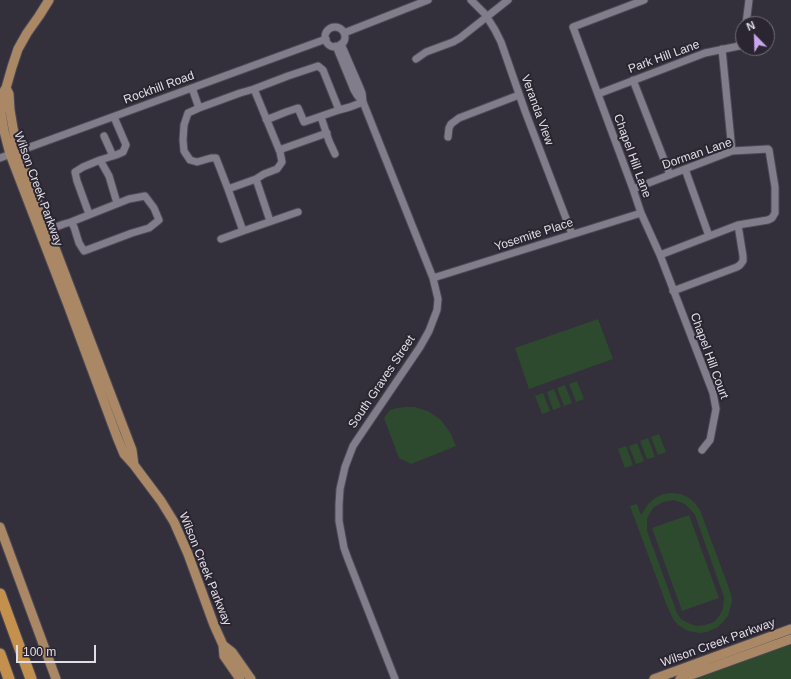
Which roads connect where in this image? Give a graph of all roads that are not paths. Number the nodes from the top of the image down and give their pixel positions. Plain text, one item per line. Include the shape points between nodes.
1 (49, 0) edge
2 (428, 0) edge
3 (471, 0) edge
4 (508, 0) edge
5 (644, 0) edge
6 (749, 0) edge
7 (625, 3) edge
8 (747, 16) edge
9 (487, 17) junction
10 (344, 33) junction
11 (326, 39) junction
12 (339, 45) junction
13 (735, 46) edge
14 (722, 49) junction
15 (416, 59) dead end
16 (633, 80) junction
17 (192, 88) junction
18 (254, 89) junction
19 (519, 94) junction
20 (598, 94) junction
21 (362, 102) junction
22 (199, 108) junction
23 (339, 110) junction
24 (114, 116) junction
25 (321, 117) junction
26 (266, 119) junction
27 (327, 133) junction
28 (104, 136) dead end
29 (448, 137) dead end
30 (279, 150) junction
31 (732, 151) junction
32 (14, 153) junction
33 (335, 154) dead end
34 (113, 156) junction
35 (0, 158) edge
36 (100, 160) junction
37 (685, 169) junction
38 (670, 175) junction
39 (256, 179) junction
40 (228, 189) junction
41 (633, 189) junction
42 (117, 203) junction
43 (298, 212) dead end
44 (641, 213) junction
45 (88, 214) junction
46 (270, 221) junction
47 (70, 222) junction
48 (738, 225) junction
49 (48, 230) junction
50 (243, 231) junction
51 (572, 234) junction
52 (709, 236) junction
53 (220, 240) dead end
54 (660, 255) junction
55 (433, 278) junction
56 (673, 291) junction
57 (702, 450) dead end
58 (134, 465) junction
59 (0, 527) edge
60 (0, 594) edge
61 (791, 629) edge
62 (791, 639) edge
63 (224, 645) junction
64 (0, 654) edge
65 (10, 679) edge
66 (31, 679) edge
67 (56, 679) edge
68 (240, 679) edge
69 (251, 679) edge
70 (395, 679) edge
71 (654, 679) edge
72 (680, 679) edge

1 - 32 main road, Wilson Creek Parkway via 18,49 6,88 9,94
2 - 10 street
3 - 9 street, Veranda View
4 - 9 street
5 - 7 street
6 - 8 street
7 - 20 street, Chapel Hill Lane via 574,28
9 - 15 street via 460,38 426,52
9 - 19 street, Veranda View via 501,42
10 - 11 street via 340,28 331,28 326,32
10 - 12 street via 344,39
11 - 12 street via 328,44
11 - 17 street, Rockhill Road
12 - 21 street, South Graves Street via 354,90
13 - 14 street, Park Hill Lane
14 - 16 street, Park Hill Lane
14 - 31 street
16 - 20 street, Park Hill Lane
16 - 38 street
17 - 22 street
17 - 24 street, Rockhill Road
18 - 22 street
18 - 23 street via 318,66 323,70
18 - 26 street
19 - 29 street via 459,118 449,128
19 - 51 street, Veranda View
20 - 41 street, Chapel Hill Lane
21 - 23 street
21 - 55 street, South Graves Street
22 - 40 street via 188,113 184,125 184,151 190,160 197,162 216,158
23 - 25 street
24 - 32 street, Rockhill Road
24 - 34 street via 126,145 123,152
25 - 26 street via 304,122 298,108
25 - 27 street
26 - 30 street
27 - 30 street
27 - 33 street
28 - 34 street
30 - 39 street via 282,162 277,169
31 - 37 street, Dorman Lane
31 - 48 street, Dorman Lane via 768,149 775,187 775,213 772,218
32 - 35 street, Rockhill Road
32 - 49 main road, Wilson Creek Parkway
32 - 58 main road, Wilson Creek Parkway via 58,280 117,436 124,454
34 - 36 street
36 - 42 street via 109,176
36 - 45 street via 75,172
37 - 38 street, Dorman Lane
37 - 52 street
38 - 41 street, Dorman Lane
39 - 40 street
39 - 46 street
40 - 50 street
41 - 44 street, Chapel Hill Lane
42 - 45 street
42 - 47 street via 144,196 154,208 158,220 149,228 84,251
43 - 46 street
44 - 51 street, Yosemite Place
44 - 54 street, Chapel Hill Lane
45 - 47 street
46 - 50 street
47 - 49 street
48 - 52 street
48 - 56 street via 743,256 740,265
49 - 58 main road, Wilson Creek Parkway via 132,450
50 - 53 street
51 - 55 street, Yosemite Place
52 - 54 street
54 - 56 street, Chapel Hill Lane
55 - 70 street, South Graves Street via 438,299 437,310 429,331 353,446 339,495 339,521 344,548
56 - 57 street, Chapel Hill Court via 716,409 710,440
58 - 63 main road, Wilson Creek Parkway via 174,522
59 - 67 main road
60 - 66 highway
61 - 71 main road, Wilson Creek Parkway
62 - 72 main road, Wilson Creek Parkway
63 - 68 main road, Wilson Creek Parkway via 224,656
63 - 69 main road, Wilson Creek Parkway
64 - 65 highway

